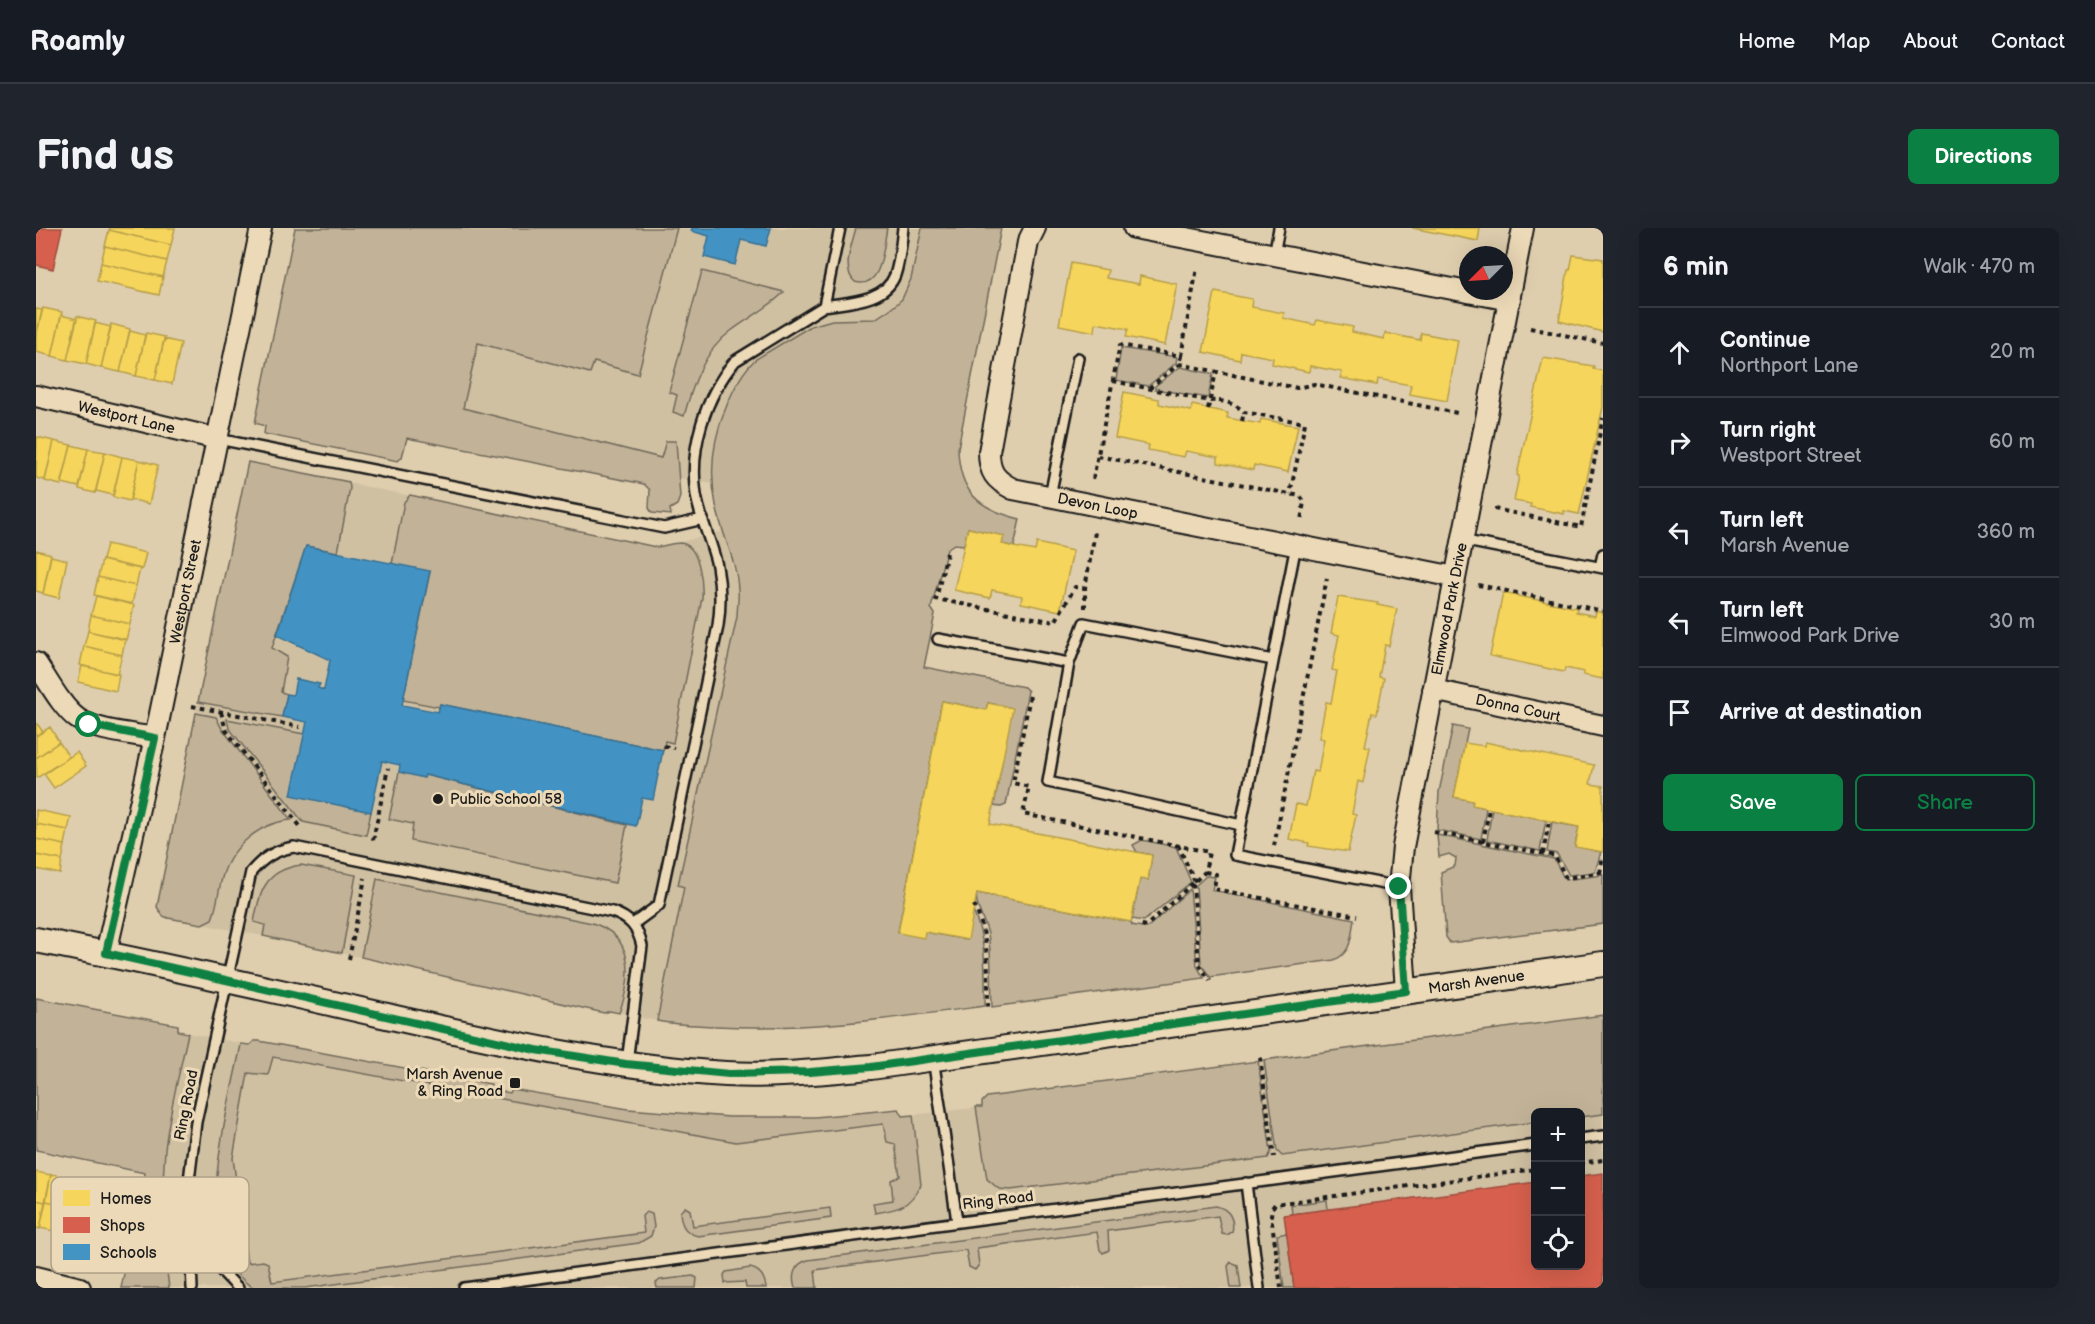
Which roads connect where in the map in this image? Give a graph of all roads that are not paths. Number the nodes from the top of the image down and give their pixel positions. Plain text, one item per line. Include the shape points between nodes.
1 (261, 228) edge
2 (840, 228) edge
3 (903, 228) edge
4 (1035, 228) edge
5 (1134, 228) edge
6 (1279, 228) edge
7 (1523, 228) edge
8 (1274, 255) junction
9 (1513, 283) edge
10 (1459, 290) edge
11 (1510, 300) edge
12 (824, 306) junction
13 (1078, 358) dead end
14 (36, 396) edge
15 (218, 439) junction
16 (1050, 496) junction
17 (702, 519) junction
18 (1461, 540) junction
19 (1296, 545) junction
20 (1603, 554) edge
21 (1602, 567) edge
22 (1455, 577) junction
23 (938, 639) dead end
24 (1274, 660) junction
25 (36, 663) edge
26 (1069, 663) junction
27 (1433, 690) junction
28 (1603, 726) edge
29 (155, 738) junction
30 (1241, 825) junction
31 (1399, 887) junction
32 (633, 924) junction
33 (36, 940) edge
34 (106, 953) junction
35 (1603, 964) edge
36 (228, 980) junction
37 (1406, 991) junction
38 (933, 1058) junction
39 (626, 1064) junction
40 (1603, 1136) edge
41 (1585, 1138) edge
42 (1531, 1146) edge
43 (189, 1177) edge
44 (1246, 1183) junction
45 (957, 1221) junction
46 (191, 1273) edge
47 (195, 1273) edge
48 (224, 1273) edge
49 (36, 1277) edge
50 (80, 1288) edge
51 (192, 1288) edge
52 (198, 1288) edge
53 (238, 1288) edge
54 (464, 1288) edge
55 (1259, 1288) edge

1 - 15 street, Westport Street
2 - 12 lane
3 - 12 lane via 891,283 875,296
4 - 16 street, Devon Loop via 1028,242 989,465 1002,484
5 - 8 street
6 - 8 lane
7 - 9 street, Elmwood Park Drive
8 - 10 street
11 - 18 street, Elmwood Park Drive
12 - 17 lane via 735,361 716,389 698,435 696,495
13 - 16 lane
14 - 15 street, Westport Lane
15 - 17 lane via 664,528
15 - 29 street, Westport Street
16 - 19 street, Devon Loop
17 - 32 lane via 717,566 722,601 718,626 659,905
18 - 21 lane
18 - 22 street, Elmwood Park Drive
19 - 22 street, Devon Loop
19 - 24 lane
20 - 21 lane
22 - 27 street, Elmwood Park Drive
23 - 26 lane
24 - 26 lane via 1084,623
24 - 30 lane
25 - 29 street via 77,718 89,725
26 - 30 lane via 1048,782
27 - 28 street, Donna Court
27 - 31 street, Elmwood Park Drive via 1402,847
29 - 34 street, Westport Street
30 - 31 lane via 1235,855
31 - 37 street, Elmwood Park Drive
32 - 36 lane, Ring Road via 612,912 294,847 270,855 251,872
32 - 39 lane via 642,946
33 - 34 street, Marsh Avenue
34 - 36 street, Marsh Avenue
35 - 37 street, Marsh Avenue
36 - 39 street, Marsh Avenue via 536,1050
36 - 43 lane, Ring Road via 196,1122
37 - 38 street, Marsh Avenue
38 - 39 street, Marsh Avenue via 810,1072 729,1074
38 - 45 lane
40 - 41 lane
42 - 44 lane, Ring Road
44 - 45 lane, Ring Road
44 - 55 lane
45 - 54 lane, Ring Road
46 - 51 lane, Ring Road
47 - 52 lane, Ring Road
48 - 53 lane
49 - 50 street

